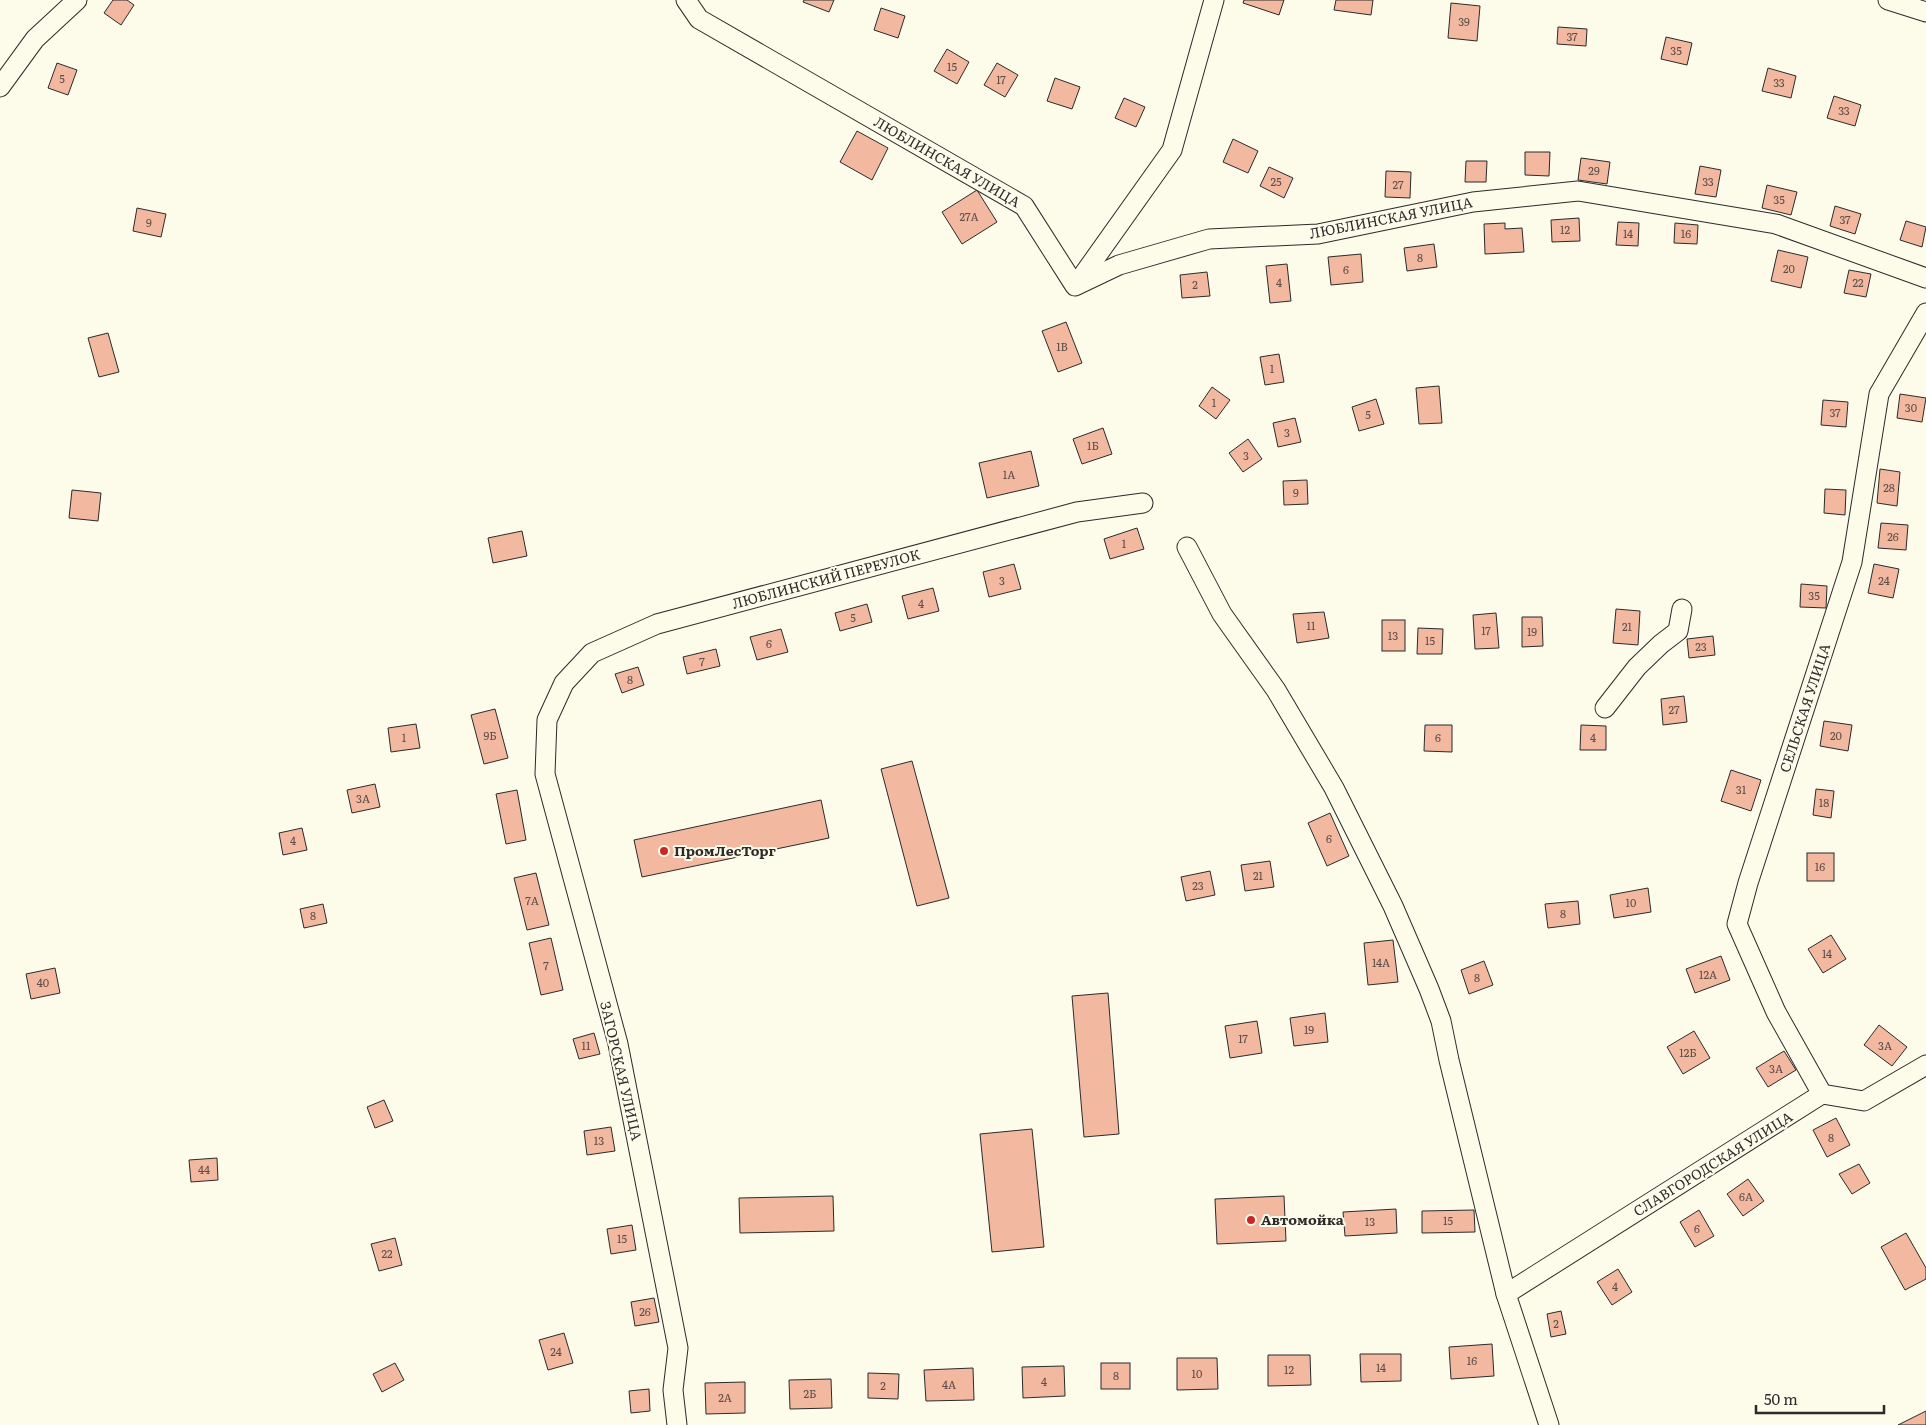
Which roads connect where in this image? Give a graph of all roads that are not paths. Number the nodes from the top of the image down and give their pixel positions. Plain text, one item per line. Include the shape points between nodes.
1 (77, 0) edge
2 (686, 0) edge
3 (1214, 0) edge
4 (1888, 0) edge
5 (1926, 12) edge
6 (0, 87) edge
7 (1926, 278) edge
8 (1075, 286) junction
9 (1926, 313) edge
10 (1143, 502) dead end
11 (1187, 547) dead end
12 (1682, 609) dead end
13 (1605, 708) dead end
14 (547, 720) joint
15 (1926, 1064) edge
16 (1822, 1094) junction
17 (1506, 1294) junction
18 (677, 1425) edge
19 (1549, 1425) edge

1 - 6 street via 35,39
2 - 8 street, ЛЮБЛИНСКАЯ УЛИЦА via 699,19 1024,206
3 - 8 street via 1172,150
4 - 5 street
7 - 8 street, ЛЮБЛИНСКАЯ УЛИЦА via 1776,224 1578,191 1473,202 1318,234 1209,239 1119,265
9 - 16 street, СЕЛЬСКАЯ УЛИЦА via 1879,394 1852,562 1737,924 1776,1012
10 - 14 street, ЛЮБЛИНСКИЙ ПЕРЕУЛОК via 1077,512 656,624 592,653 564,683
11 - 17 street via 1222,614 1276,690 1334,788 1393,906 1441,1021
12 - 13 street via 1678,631 1637,667
14 - 18 street, ЗАГОРСКАЯ УЛИЦА via 544,774 618,1044 678,1348 673,1390
15 - 16 street via 1864,1101
16 - 17 street, СЛАВГОРОДСКАЯ УЛИЦА
17 - 19 street

